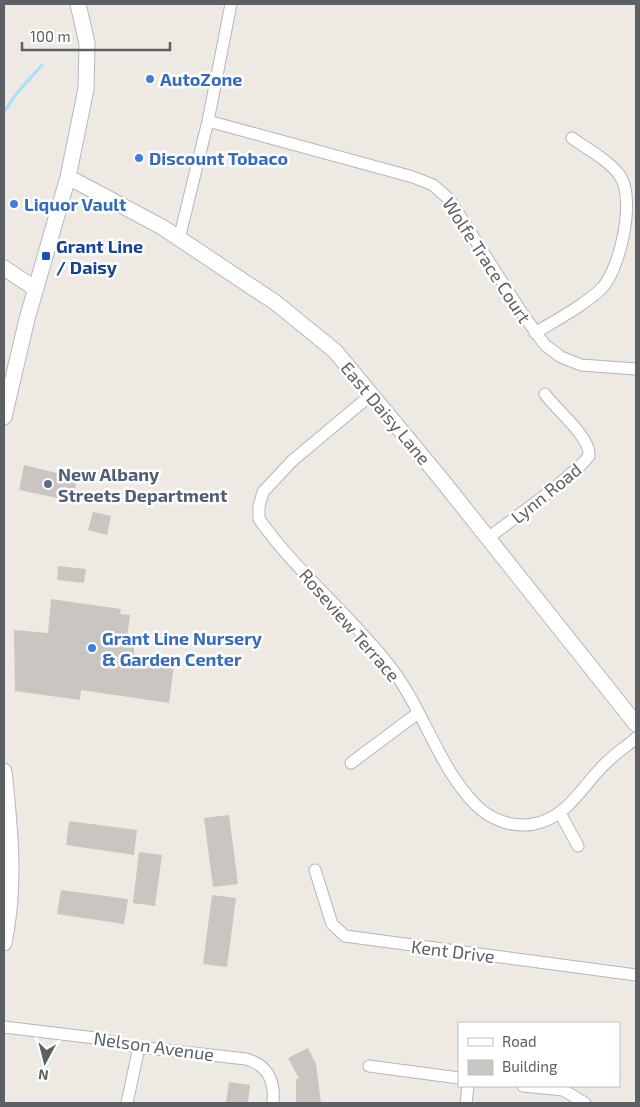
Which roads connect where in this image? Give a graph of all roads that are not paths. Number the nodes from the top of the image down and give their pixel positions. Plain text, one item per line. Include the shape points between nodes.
1 (78, 4) edge
2 (230, 4) edge
3 (208, 121) junction
4 (572, 138) dead end
5 (68, 177) junction
6 (179, 239) junction
7 (4, 268) edge
8 (36, 290) junction
9 (535, 333) junction
10 (636, 370) edge
11 (372, 394) junction
12 (545, 394) dead end
13 (4, 417) edge
14 (488, 538) junction
15 (418, 713) junction
16 (636, 724) edge
17 (636, 738) edge
18 (351, 763) dead end
19 (4, 771) edge
20 (560, 813) junction
21 (578, 846) dead end
22 (315, 870) dead end
23 (7, 873) edge
24 (4, 942) edge
25 (636, 975) edge
26 (4, 1027) edge
27 (139, 1047) junction
28 (369, 1066) dead end
29 (458, 1078) edge
30 (468, 1087) edge
31 (533, 1087) edge
32 (127, 1103) edge
33 (273, 1103) edge
34 (466, 1103) edge
35 (585, 1103) edge

1 - 5 street via 87,43 88,74
2 - 3 street
3 - 6 street
3 - 9 street, Wolfe Trace Court via 433,185 449,199
4 - 9 street, Wolfe Trace Court via 619,175 626,190 626,218 612,273 602,288
5 - 6 street, East Daisy Lane via 136,212
5 - 8 street
6 - 11 street, East Daisy Lane via 306,325 335,351
7 - 8 street
8 - 13 street
9 - 10 street, Wolfe Trace Court via 553,351 571,361
11 - 14 street, East Daisy Lane
11 - 15 street, Roseview Terrace via 292,461 263,492 260,519 386,661
12 - 14 street, Lynn Road via 582,438 589,456 551,491
14 - 16 street, East Daisy Lane
15 - 18 street
15 - 20 street, Roseview Terrace via 446,765 484,812 503,822 524,825 547,820
17 - 20 street, Roseview Terrace via 608,761
19 - 23 street
20 - 21 street
22 - 25 street, Kent Drive via 332,924 345,936
23 - 24 street via 10,908
26 - 27 street, Nelson Avenue
27 - 32 street
27 - 33 street, Nelson Avenue via 256,1062 275,1088
28 - 29 street
30 - 34 street
31 - 35 street via 563,1090

